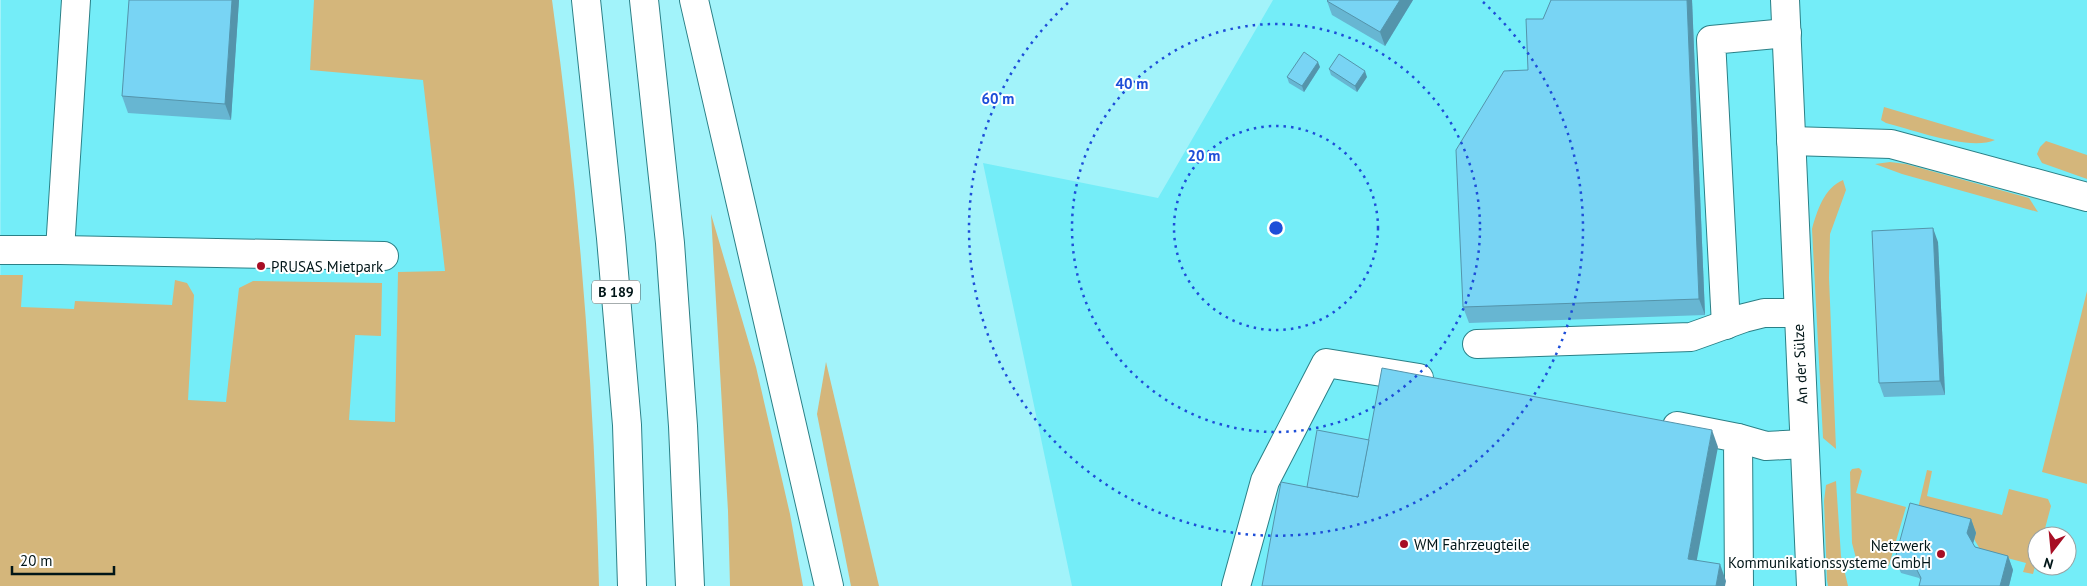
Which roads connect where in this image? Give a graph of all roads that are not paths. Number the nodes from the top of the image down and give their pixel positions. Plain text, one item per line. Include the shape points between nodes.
1 (76, 0) edge
2 (586, 0) edge
3 (644, 0) edge
4 (694, 0) edge
5 (1785, 0) edge
6 (1787, 33) junction
7 (1791, 141) junction
8 (2087, 197) edge
9 (0, 250) edge
10 (60, 250) junction
11 (384, 256) dead end
12 (1798, 313) junction
13 (1726, 325) junction
14 (1477, 344) dead end
15 (1440, 382) edge
16 (1652, 421) edge
17 (1738, 438) junction
18 (1804, 444) junction
19 (632, 586) edge
20 (690, 586) edge
21 (829, 586) edge
22 (1236, 586) edge
23 (1739, 586) edge
24 (1811, 586) edge

1 - 10 main road
2 - 19 main road, B 189 via 627,425
3 - 20 main road via 670,243
4 - 21 main road
5 - 6 main road, An der Sülze
6 - 7 main road, An der Sülze
6 - 13 main road via 1712,40
7 - 8 main road via 1891,144
7 - 12 main road, An der Sülze
9 - 10 main road
10 - 11 main road
12 - 13 main road via 1764,313
12 - 18 main road, An der Sülze
13 - 14 main road via 1691,337
15 - 22 main road via 1326,363 1265,481
16 - 17 main road
17 - 18 main road via 1766,446
17 - 23 main road
18 - 24 main road, An der Sülze

